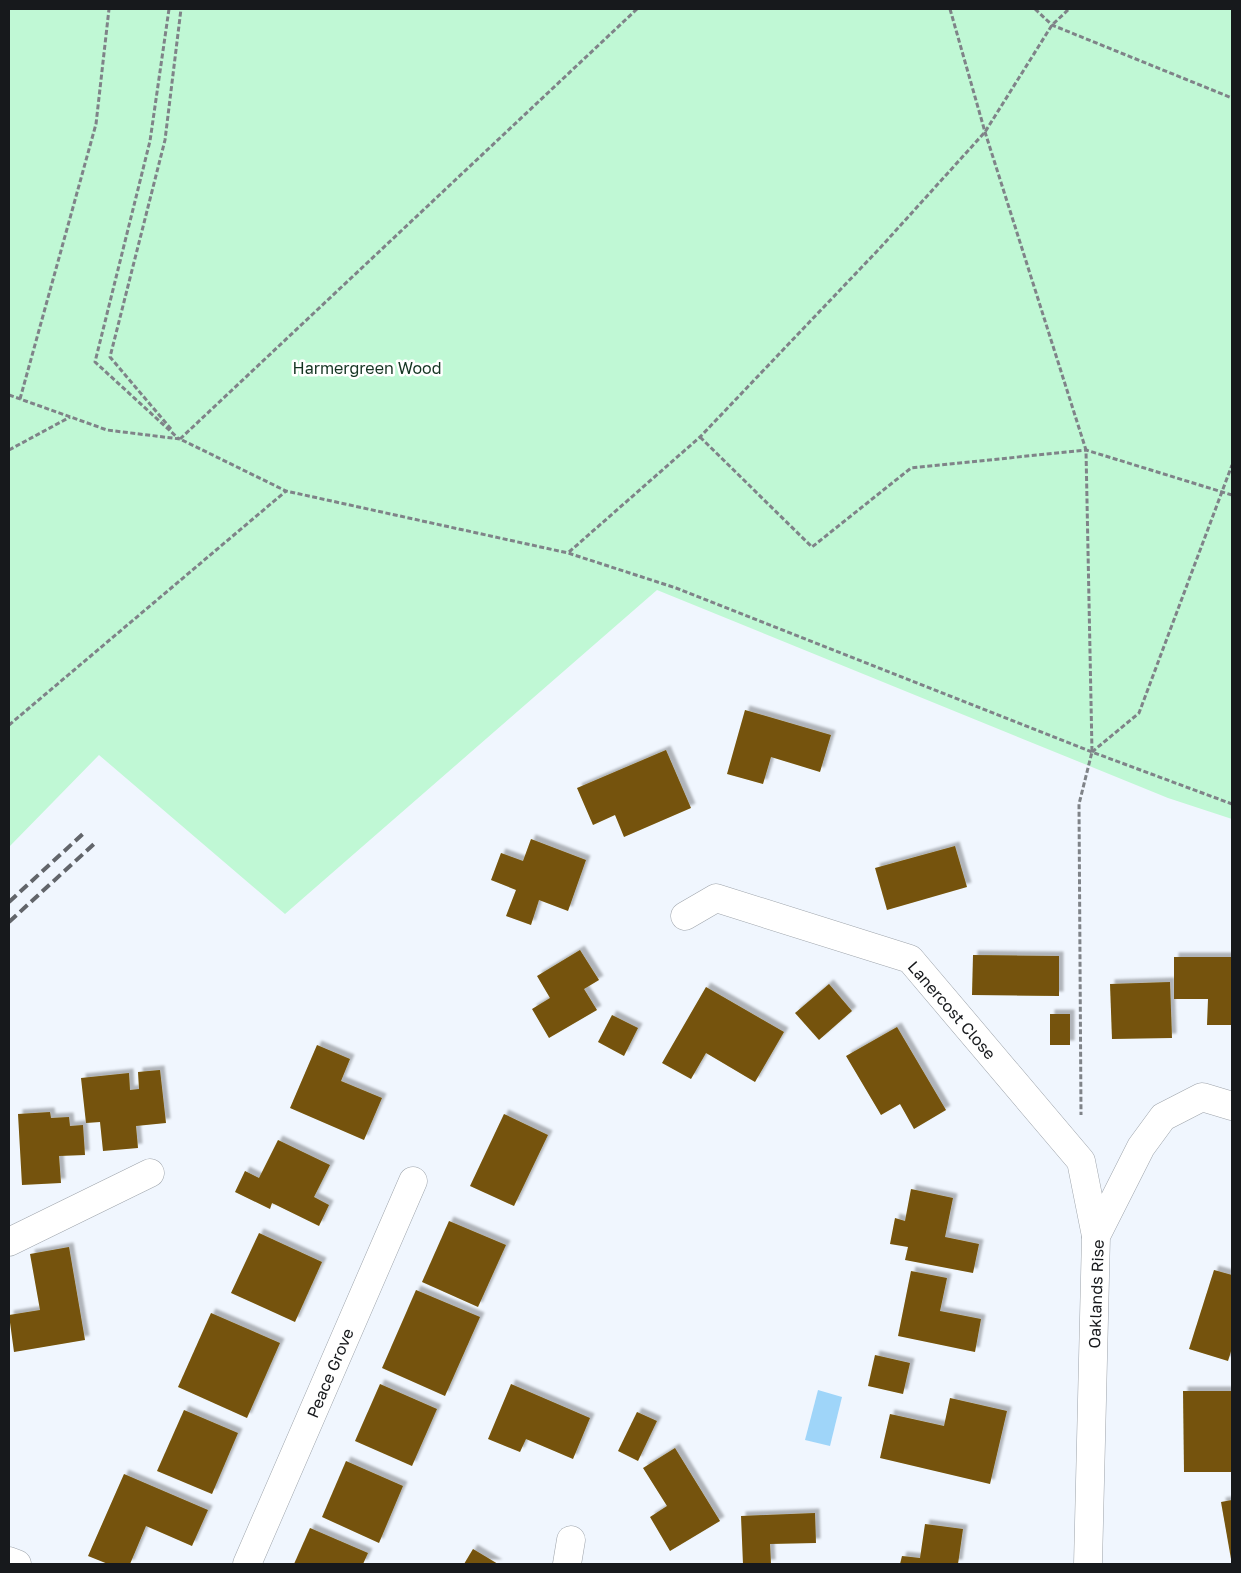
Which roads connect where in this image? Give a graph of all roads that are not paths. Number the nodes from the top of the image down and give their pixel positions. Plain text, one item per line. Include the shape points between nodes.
1 (685, 916) dead end
2 (1232, 1106) edge
3 (150, 1173) dead end
4 (413, 1182) dead end
5 (1096, 1236) junction
6 (9, 1242) edge
7 (9, 1561) edge
8 (17, 1564) edge
9 (247, 1564) edge
10 (1088, 1564) edge

1 - 5 street, Lanercost Close via 716,898 910,959 1081,1161
2 - 5 street, Oaklands Rise via 1202,1097 1163,1117 1140,1148
3 - 6 street
4 - 9 street, Peace Grove
5 - 10 street, Oaklands Rise
7 - 8 street

